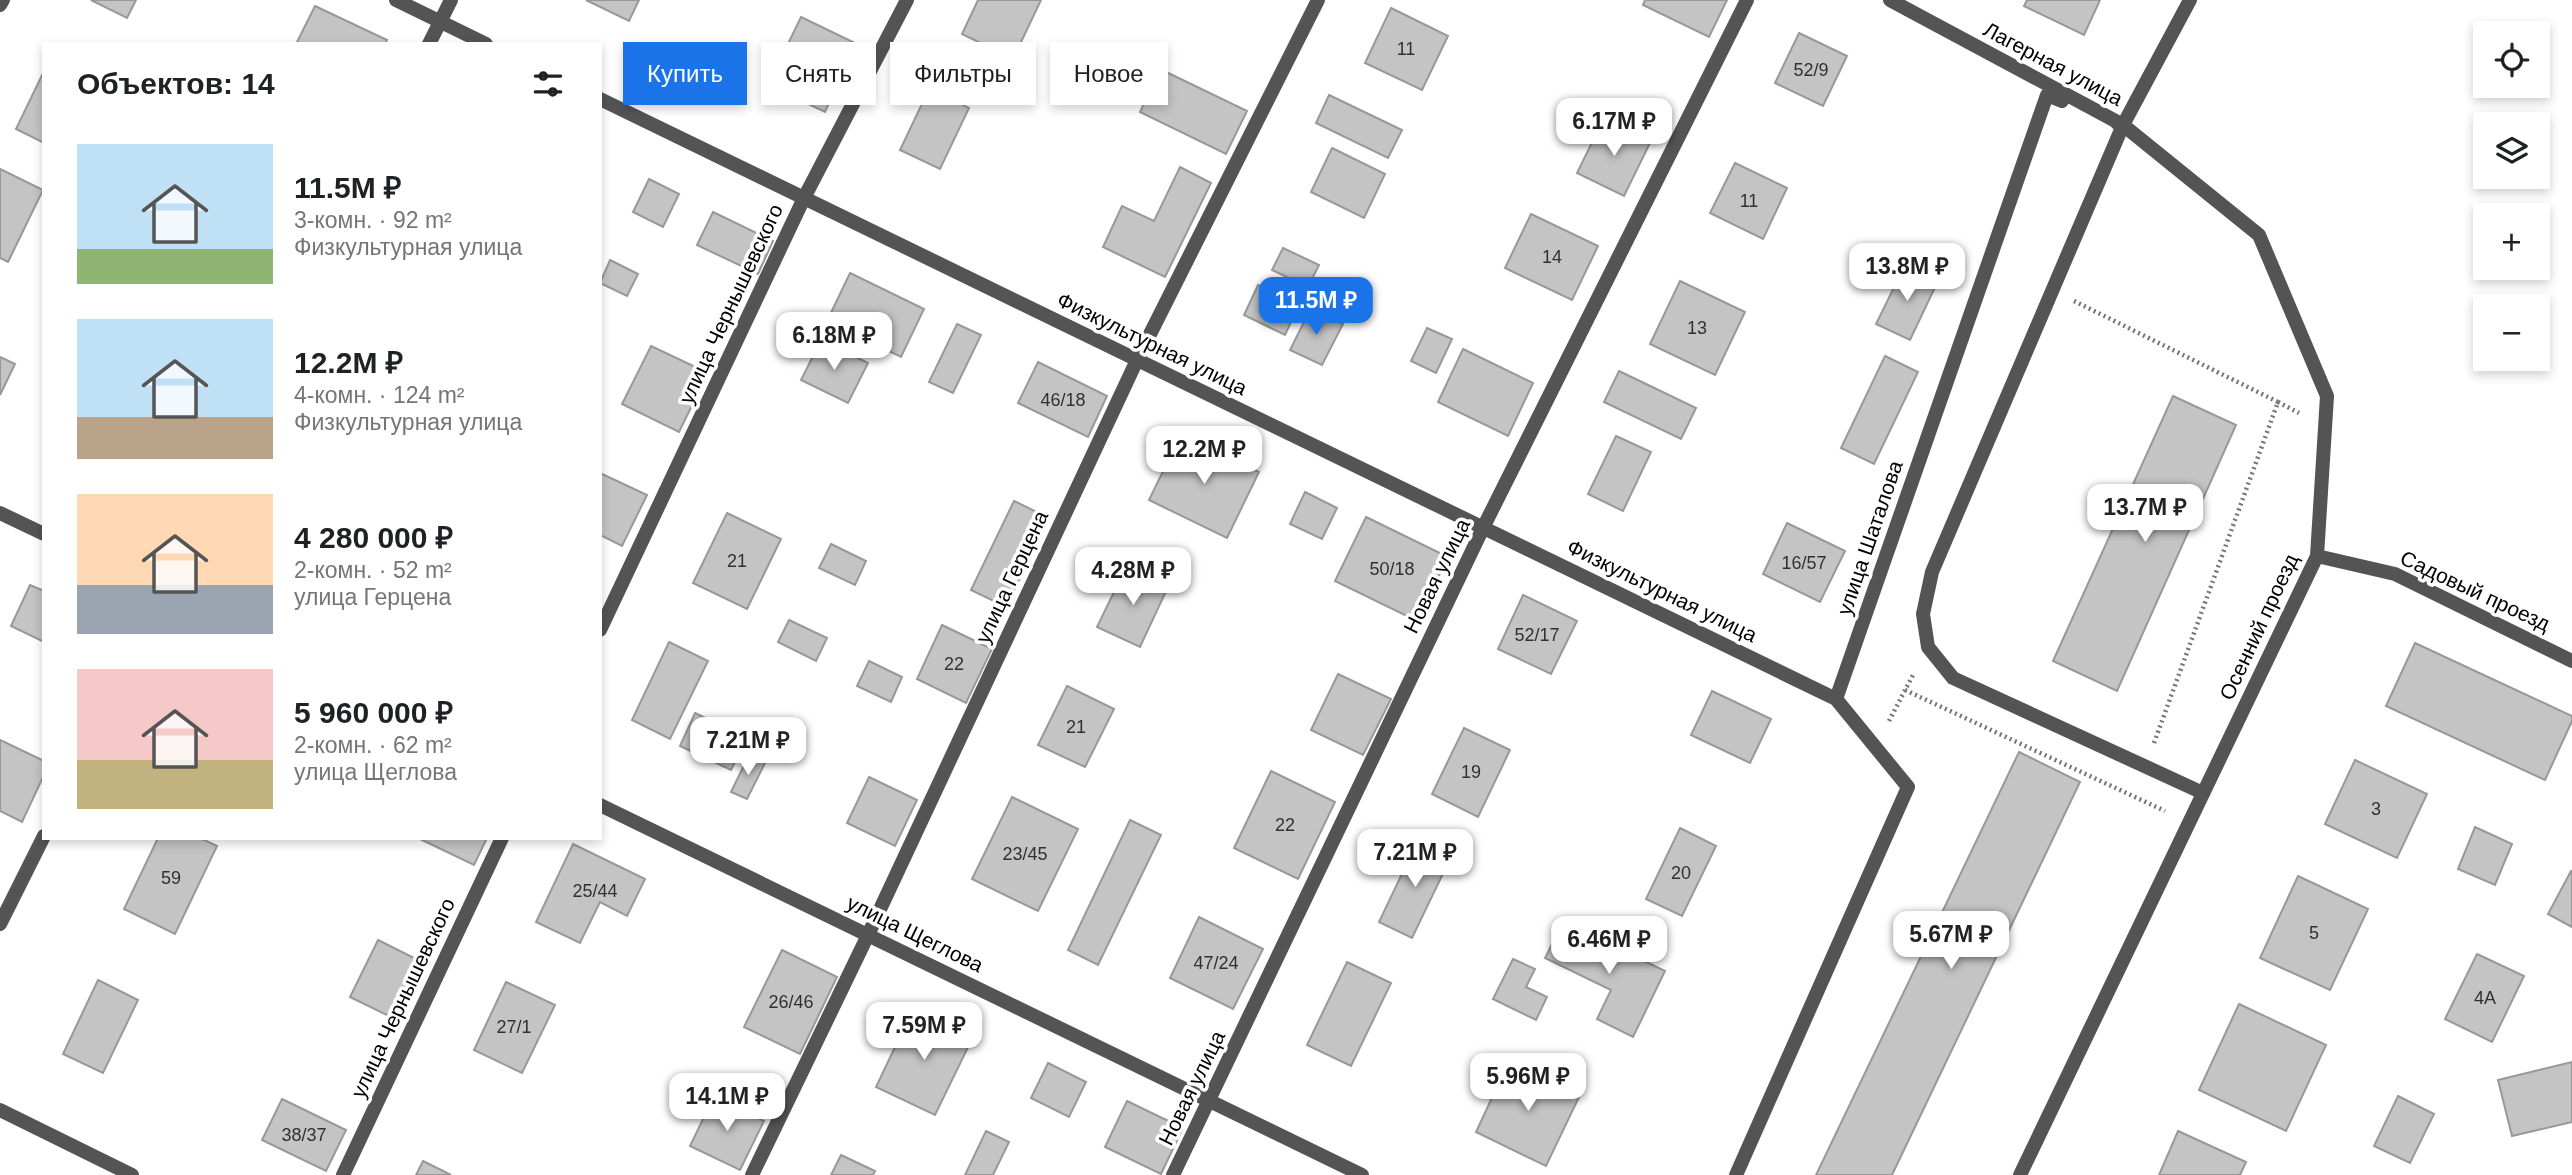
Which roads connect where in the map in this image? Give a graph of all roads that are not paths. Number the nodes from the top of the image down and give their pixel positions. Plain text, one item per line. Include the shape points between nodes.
1 (2, 0) edge
2 (396, 0) edge
3 (451, 0) edge
4 (907, 0) edge
5 (1318, 0) edge
6 (1747, 0) edge
7 (1889, 0) edge
8 (2190, 0) edge
9 (0, 5) edge
10 (440, 21) junction
11 (430, 42) edge
12 (482, 42) edge
13 (602, 100) edge
14 (2123, 125) junction
15 (804, 198) junction
16 (1137, 360) junction
17 (0, 513) edge
18 (1483, 528) junction
19 (42, 533) edge
20 (2316, 556) junction
21 (602, 627) edge
22 (2572, 661) edge
23 (1836, 699) junction
24 (2203, 793) junction
25 (602, 806) edge
26 (42, 840) edge
27 (501, 840) edge
28 (0, 924) edge
29 (868, 935) junction
30 (1209, 1101) junction
31 (0, 1110) edge
32 (132, 1175) edge
33 (343, 1175) edge
34 (752, 1175) edge
35 (1173, 1175) edge
36 (1362, 1175) edge
37 (1736, 1175) edge
38 (2020, 1175) edge

1 - 9 street
2 - 10 street
3 - 10 street
4 - 15 street, улица Чернышевского
5 - 16 street, улица Герцена
6 - 18 street, Новая улица
7 - 14 street, Лагерная улица
8 - 14 street
10 - 11 street
10 - 12 street
13 - 15 street, Физкультурная улица
14 - 20 street, Осенний проезд via 2259,235 2327,396
14 - 23 street, улица Шаталова via 2047,95
14 - 24 street via 1932,572 1923,614 1928,647 1953,678
15 - 16 street, Физкультурная улица
15 - 21 street, улица Чернышевского
16 - 18 street, Физкультурная улица
16 - 29 street, улица Герцена
17 - 19 street
18 - 23 street, Физкультурная улица
18 - 30 street, Новая улица
20 - 22 street, Садовый проезд via 2395,574
20 - 24 street, Осенний проезд
23 - 37 street via 1908,787
24 - 38 street, Осенний проезд
25 - 29 street, улица Щеглова
26 - 28 street
27 - 33 street, улица Чернышевского
29 - 30 street, улица Щеглова
29 - 34 street, улица Герцена
30 - 35 street, Новая улица
30 - 36 street, улица Щеглова
31 - 32 street

